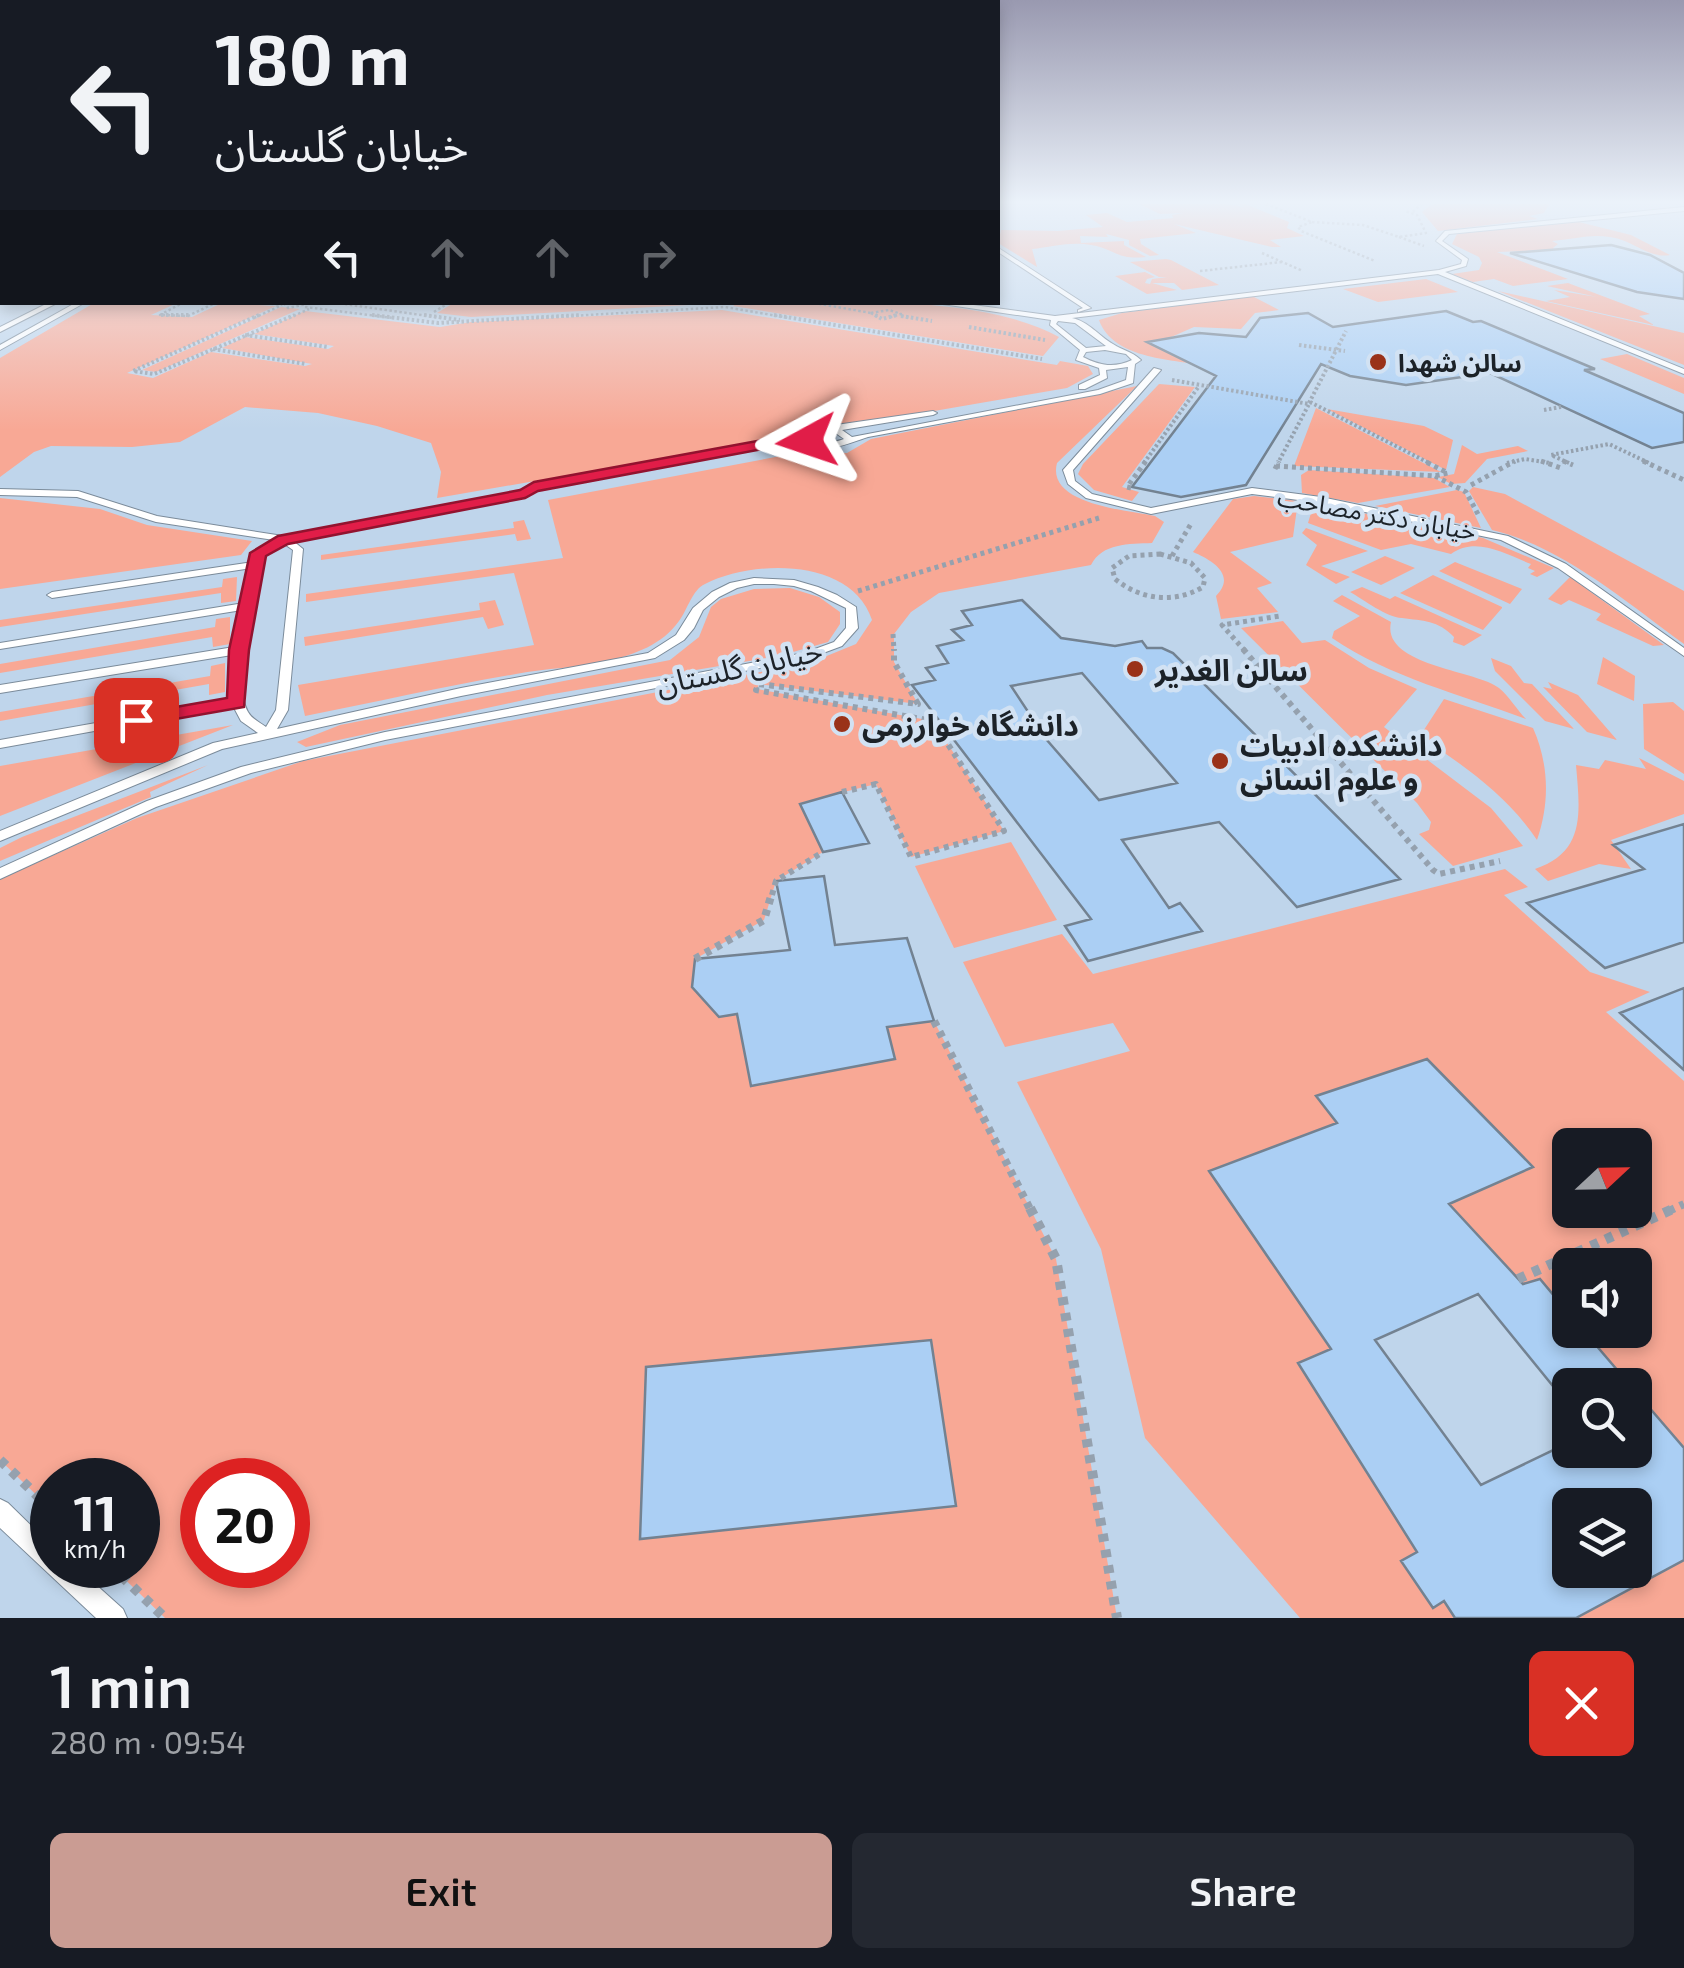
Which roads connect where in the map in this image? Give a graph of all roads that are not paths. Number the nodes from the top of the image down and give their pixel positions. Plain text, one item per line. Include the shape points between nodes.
1 (1028, 280) edge
2 (1044, 280) edge
3 (1372, 280) edge
4 (1456, 280) edge
5 (1000, 304) edge
6 (50, 305) edge
7 (79, 305) edge
8 (955, 305) edge
9 (1056, 318) junction
10 (0, 330) edge
11 (0, 348) edge
12 (1113, 348) junction
13 (1084, 350) junction
14 (1132, 365) junction
15 (1102, 367) junction
16 (1156, 370) dead end
17 (1684, 372) edge
18 (829, 429) junction
19 (806, 436) junction
20 (850, 438) junction
21 (815, 445) junction
22 (529, 490) junction
23 (0, 492) edge
24 (284, 540) junction
25 (258, 564) junction
26 (52, 595) dead end
27 (247, 606) junction
28 (0, 646) edge
29 (1682, 649) edge
30 (239, 650) junction
31 (0, 689) edge
32 (237, 702) junction
33 (268, 734) junction
34 (0, 744) edge
35 (0, 836) edge
36 (0, 874) edge
37 (0, 1511) edge
38 (30, 1540) edge
39 (81, 1588) edge
40 (114, 1618) edge

1 - 9 lane via 1066,305
2 - 9 lane via 1088,308
3 - 9 lane
4 - 17 lane
5 - 9 lane
6 - 10 lane
7 - 11 lane
8 - 9 lane
9 - 12 lane via 1076,321
9 - 13 lane via 1052,324
12 - 13 lane
12 - 14 lane via 1136,357
13 - 15 lane via 1082,361
14 - 15 lane
14 - 20 lane via 1130,381 1120,387
15 - 18 lane via 1104,376 1096,383 1071,390
16 - 29 lane, خیابان دکتر مصاحب via 1068,470 1071,482 1089,496 1151,511 1262,492 1487,533 1562,566
18 - 19 lane
18 - 20 lane
19 - 21 lane
19 - 22 lane
20 - 21 lane
21 - 22 lane via 541,495
22 - 24 lane
23 - 24 lane via 78,494 156,519
24 - 25 lane via 258,553
24 - 33 lane via 298,549 282,710
25 - 26 lane
25 - 27 lane
27 - 28 lane
27 - 30 lane
30 - 31 lane
30 - 32 lane
32 - 33 lane via 244,717
32 - 34 lane
33 - 35 lane, خیابان گلستان via 218,746
33 - 36 lane, خیابان گلستان via 651,656 672,645 718,592 747,583 784,578 851,607 852,628 838,644 807,656 462,720 244,770 174,794
37 - 38 lane
39 - 40 lane

